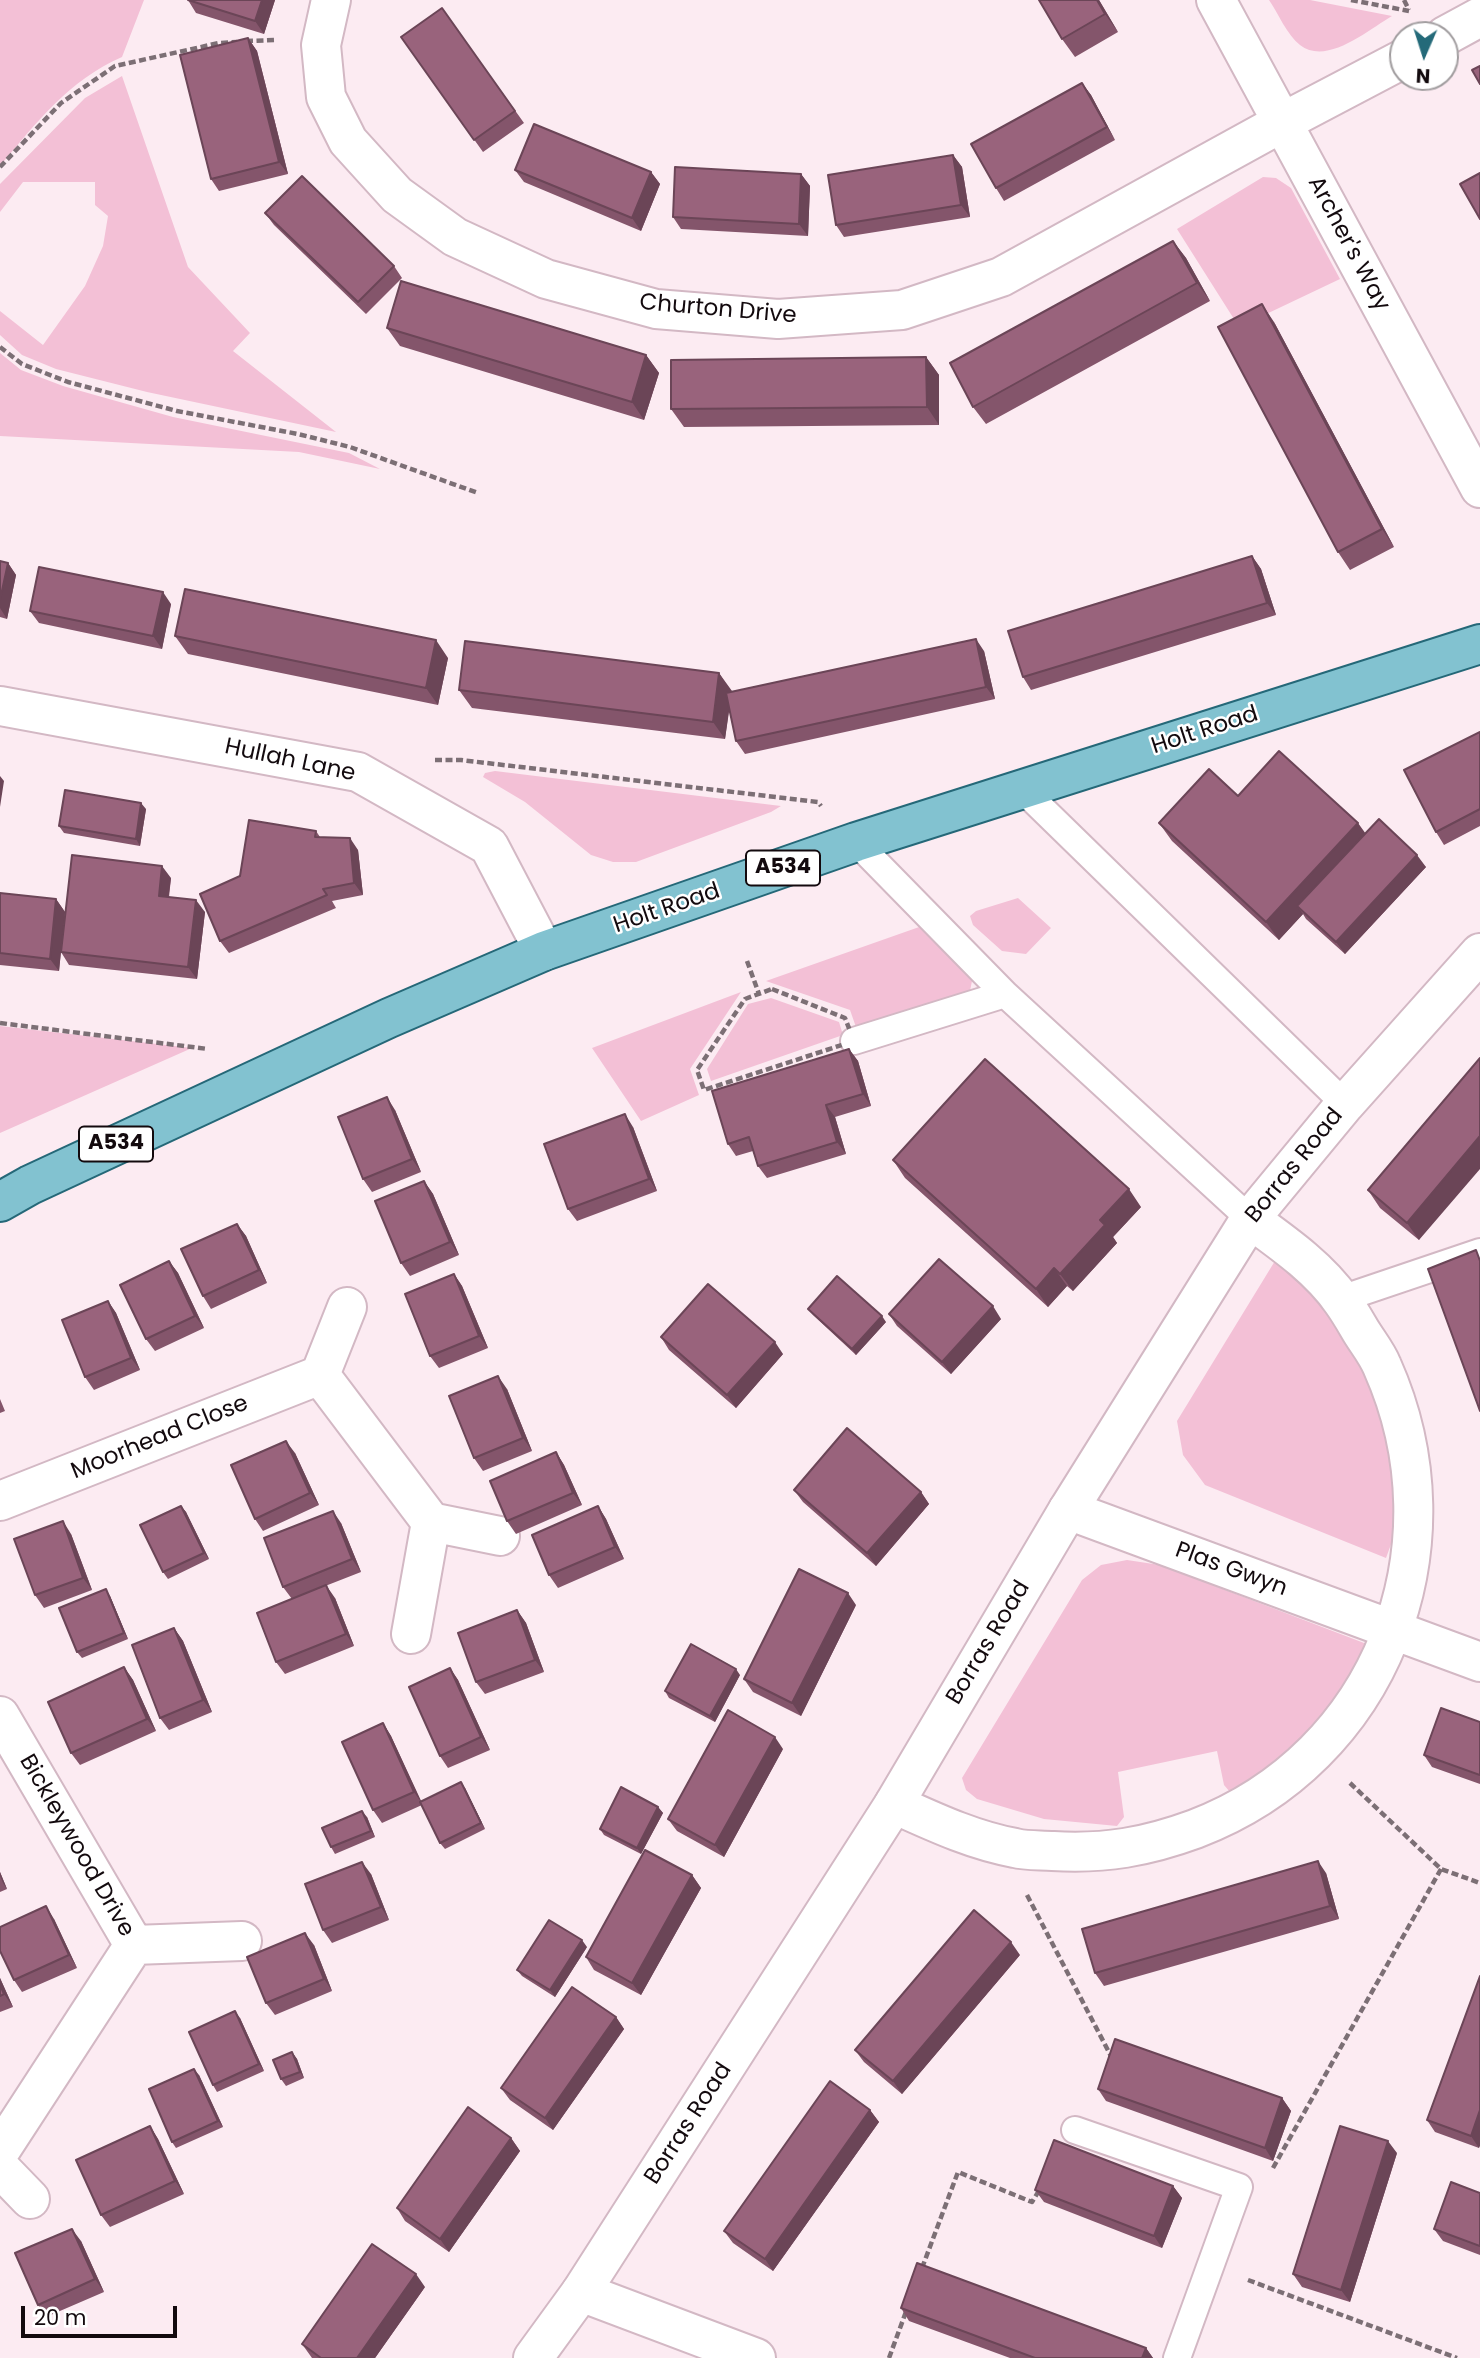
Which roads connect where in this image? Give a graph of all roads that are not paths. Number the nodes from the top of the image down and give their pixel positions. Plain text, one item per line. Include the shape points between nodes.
1 (331, 0) edge
2 (1216, 0) edge
3 (1480, 18) edge
4 (1459, 29) edge
5 (1389, 65) edge
6 (1283, 122) junction
7 (1480, 488) edge
8 (1480, 645) edge
9 (0, 706) edge
10 (1023, 789) junction
11 (856, 842) junction
12 (544, 951) junction
13 (1480, 953) edge
14 (1006, 994) junction
15 (855, 1041) road end
16 (1345, 1104) junction
17 (0, 1202) edge
18 (1250, 1219) junction
19 (1480, 1252) edge
20 (1341, 1299) junction
21 (347, 1307) dead end
22 (320, 1375) junction
23 (0, 1501) edge
24 (1068, 1510) junction
25 (431, 1522) junction
26 (500, 1536) edge
27 (1394, 1630) junction
28 (411, 1634) dead end
29 (1480, 1662) edge
30 (0, 1716) edge
31 (894, 1804) junction
32 (242, 1941) dead end
33 (134, 1945) junction
34 (1075, 2130) road end
35 (0, 2151) edge
36 (0, 2168) edge
37 (30, 2199) dead end
38 (581, 2292) junction
39 (533, 2358) edge
40 (756, 2358) edge
41 (1177, 2358) edge

1 - 6 street, Churton Drive via 321,45 326,97 348,141 397,195 455,237 546,279 656,309 778,319 902,310 1001,277
2 - 6 street, Archer's Way
3 - 4 street
5 - 6 street, Churton Drive
6 - 7 street, Archer's Way
8 - 10 main road, Holt Road / A534
9 - 12 street, Hullah Lane via 358,772 489,846
10 - 11 main road, Holt Road / A534
10 - 16 lane
11 - 12 main road, Holt Road / A534
11 - 14 lane
12 - 17 main road, Holt Road / A534 via 256,1078
13 - 16 street, Borras Road
14 - 15 lane
14 - 18 lane
16 - 18 street, Borras Road
18 - 20 street via 1299,1256
18 - 24 street, Borras Road
19 - 20 lane
20 - 27 street via 1382,1365 1406,1437 1414,1526 1407,1583
21 - 22 street
22 - 23 street, Moorhead Close
22 - 25 street
24 - 27 street, Plas Gwyn
24 - 31 street, Borras Road
25 - 26 street
25 - 28 street
27 - 29 street, Plas Gwyn
27 - 31 street via 1377,1667 1340,1725 1283,1781 1229,1816 1161,1842 1093,1853 1017,1849 953,1832
30 - 33 street, Bickleywood Drive
31 - 38 street, Borras Road
32 - 33 street
33 - 35 street, Bickleywood Drive
34 - 41 lane via 1239,2187
36 - 37 street
38 - 39 street, Borras Road
38 - 40 street

